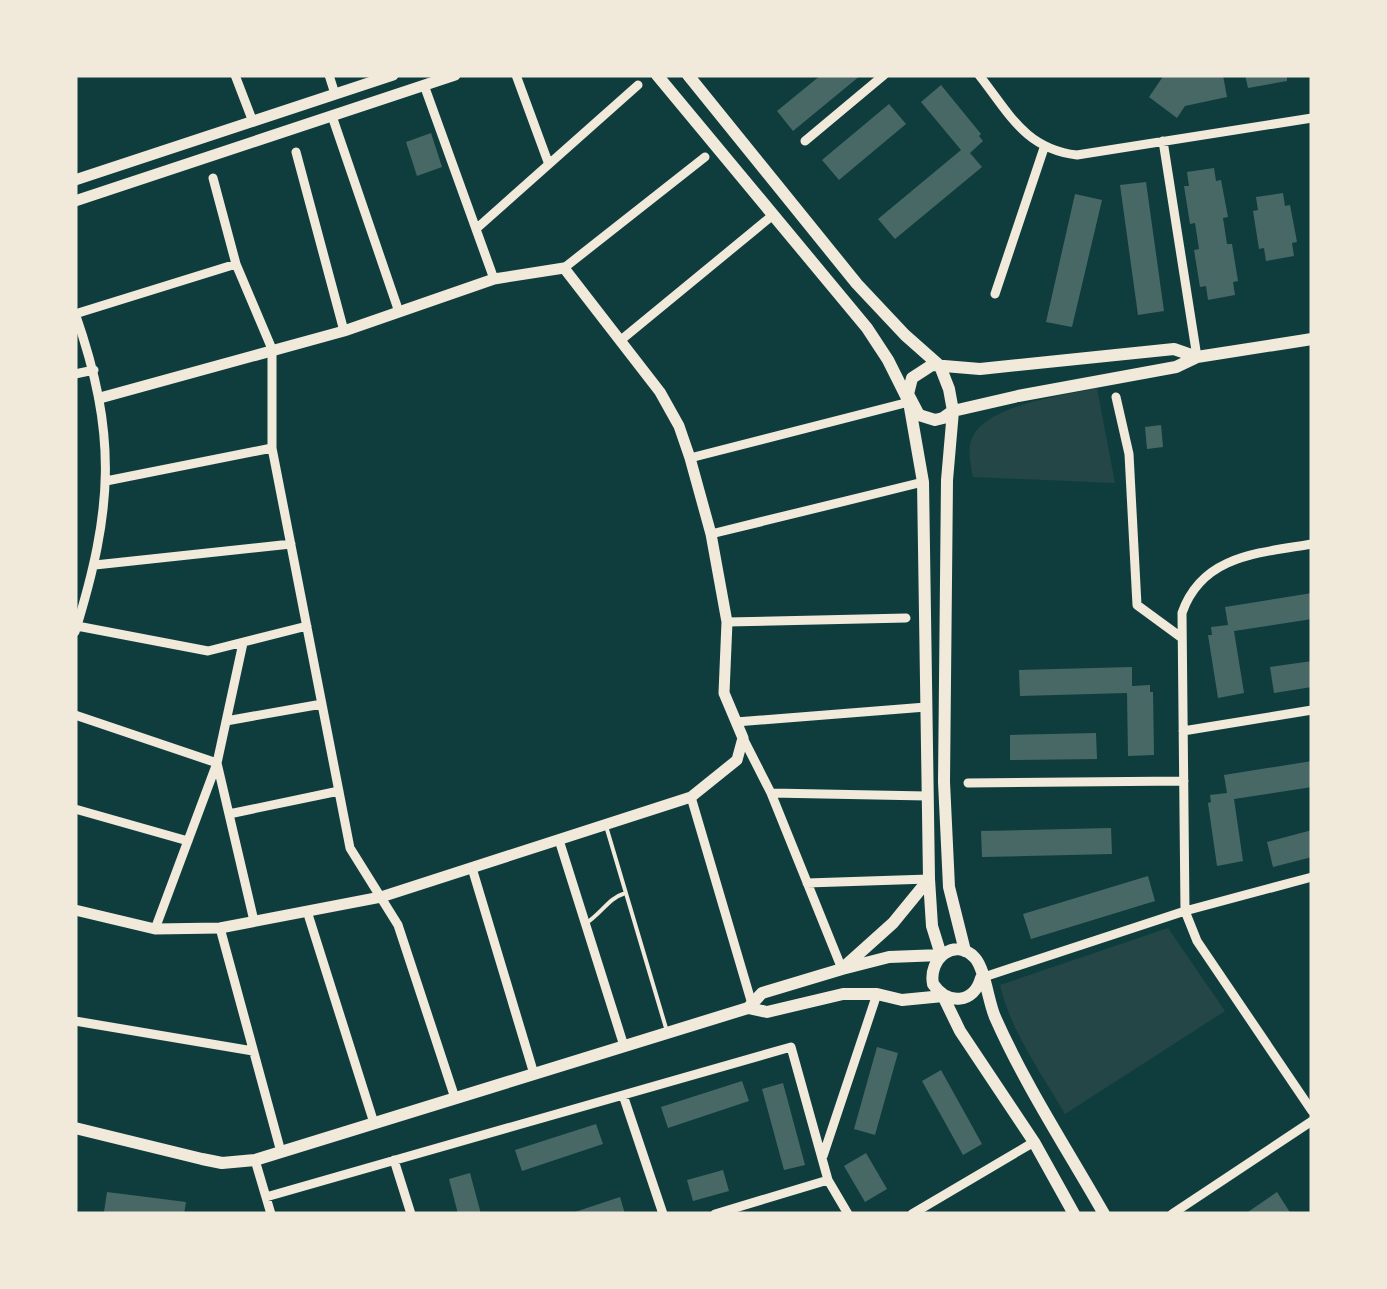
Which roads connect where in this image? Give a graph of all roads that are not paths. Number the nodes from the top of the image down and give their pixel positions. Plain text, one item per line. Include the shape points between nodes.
1 (235, 75) edge
2 (328, 75) edge
3 (393, 75) edge
4 (455, 75) edge
5 (516, 75) edge
6 (657, 75) edge
7 (688, 75) edge
8 (884, 75) edge
9 (979, 75) edge
10 (424, 85) junction
11 (638, 85) dead end
12 (335, 94) junction
13 (332, 116) junction
14 (1312, 118) edge
15 (253, 122) junction
16 (805, 141) dead end
17 (1164, 141) junction
18 (1044, 148) junction
19 (296, 152) dead end
20 (705, 157) dead end
21 (548, 162) junction
22 (212, 178) dead end
23 (75, 180) edge
24 (75, 202) edge
25 (773, 215) junction
26 (476, 229) junction
27 (236, 264) junction
28 (564, 268) junction
29 (494, 280) junction
30 (996, 294) dead end
31 (399, 312) junction
32 (75, 314) edge
33 (344, 332) junction
34 (1312, 338) edge
35 (621, 340) junction
36 (272, 350) junction
37 (1196, 357) junction
38 (940, 366) junction
39 (94, 370) junction
40 (75, 374) edge
41 (1116, 397) dead end
42 (100, 398) junction
43 (910, 402) junction
44 (953, 411) junction
45 (272, 448) junction
46 (690, 458) junction
47 (106, 481) junction
48 (923, 482) junction
49 (711, 534) junction
50 (291, 544) junction
51 (1312, 544) edge
52 (94, 565) junction
53 (906, 618) dead end
54 (727, 622) junction
55 (307, 626) junction
56 (76, 629) edge
57 (1182, 638) junction
58 (242, 643) junction
59 (322, 704) junction
60 (926, 707) junction
61 (1312, 710) edge
62 (75, 715) edge
63 (226, 721) junction
64 (736, 722) junction
65 (1183, 731) junction
66 (743, 738) junction
67 (217, 763) junction
68 (1184, 781) junction
69 (968, 783) dead end
70 (339, 790) junction
71 (771, 793) junction
72 (928, 796) junction
73 (691, 797) junction
74 (75, 809) edge
75 (228, 814) junction
76 (606, 825) junction
77 (559, 840) junction
78 (188, 841) junction
79 (472, 868) junction
80 (1312, 878) edge
81 (929, 879) junction
82 (808, 883) junction
83 (625, 893) junction
84 (381, 897) junction
85 (75, 910) edge
86 (1185, 911) junction
87 (306, 912) junction
88 (254, 922) junction
89 (585, 924) junction
90 (155, 928) junction
91 (220, 928) junction
92 (965, 951) junction
93 (940, 956) junction
94 (842, 969) junction
95 (981, 978) junction
96 (877, 994) junction
97 (943, 996) junction
98 (750, 1006) junction
99 (75, 1021) edge
100 (667, 1033) junction
101 (624, 1046) junction
102 (254, 1051) junction
103 (534, 1074) junction
104 (623, 1094) junction
105 (455, 1098) junction
106 (1312, 1111) edge
107 (1312, 1121) edge
108 (374, 1123) junction
109 (75, 1128) edge
110 (1034, 1142) junction
111 (281, 1152) junction
112 (822, 1159) junction
113 (255, 1160) junction
114 (394, 1160) junction
115 (828, 1180) junction
116 (266, 1197) junction
117 (271, 1214) edge
118 (410, 1214) edge
119 (664, 1214) edge
120 (714, 1214) edge
121 (848, 1214) edge
122 (912, 1214) edge
123 (1074, 1214) edge
124 (1104, 1214) edge
125 (1172, 1214) edge

1 - 15 street
2 - 12 street
3 - 12 street
4 - 10 street
5 - 21 street
6 - 25 main road
7 - 38 main road via 857,284
8 - 16 street
9 - 18 street
10 - 13 street
10 - 26 street
11 - 21 street
12 - 15 street
13 - 24 street
13 - 31 street
14 - 17 street
15 - 23 street
17 - 18 street via 1077,155
17 - 37 street
18 - 30 street
19 - 33 street
20 - 28 street
21 - 26 street
22 - 27 street
25 - 35 street
25 - 43 main road via 867,328
26 - 29 street
27 - 32 street
27 - 36 street
28 - 29 street
28 - 35 street
29 - 31 street
31 - 33 street
32 - 39 street
33 - 36 street
34 - 37 main road
35 - 46 street via 670,408
36 - 42 street
36 - 45 street
37 - 38 main road via 1174,349 1010,367
37 - 44 main road via 1176,368
38 - 43 main road via 912,378
38 - 44 main road
39 - 40 street
39 - 42 street
41 - 57 street via 1130,454 1137,605
42 - 47 street
43 - 44 main road via 926,418
43 - 46 street
43 - 48 main road
44 - 92 main road via 946,490 944,782 950,887
45 - 47 street
45 - 50 street
46 - 49 street
47 - 52 street
48 - 49 street
48 - 60 main road
49 - 54 street
50 - 52 street
50 - 55 street
51 - 57 street via 1236,557 1200,580 1182,613
52 - 56 street
53 - 54 street
54 - 64 street via 724,694
55 - 58 street
55 - 59 street
56 - 58 street via 200,651
57 - 65 street
58 - 63 street
59 - 63 street
59 - 70 street
60 - 64 street
60 - 72 main road
61 - 65 street
62 - 67 street
63 - 67 street
64 - 66 street
65 - 68 street
66 - 71 street
66 - 73 street via 737,760
67 - 75 street
67 - 78 street
68 - 69 street
68 - 86 street
70 - 75 street
70 - 84 street via 350,848
71 - 72 street
71 - 82 street
72 - 81 main road
73 - 76 street
73 - 98 street
74 - 78 street
75 - 88 street
76 - 77 street
76 - 83 lane
77 - 79 street
77 - 89 street
78 - 90 street
79 - 84 street
79 - 103 street
80 - 86 street
81 - 82 street
81 - 93 main road
81 - 94 main road
82 - 94 street
83 - 89 lane
83 - 100 lane
84 - 87 street
84 - 105 street via 398,926
85 - 90 street
86 - 95 street
86 - 106 street via 1197,941
87 - 88 street
87 - 108 street
88 - 91 street
89 - 101 street
90 - 91 street
91 - 102 street
92 - 93 main road
92 - 95 main road via 976,959
93 - 94 main road
93 - 97 main road via 932,976
94 - 98 main road via 762,992
95 - 97 main road via 966,998
95 - 124 main road via 1022,1070
96 - 97 main road via 902,1000
96 - 98 main road via 844,994 766,1012
96 - 112 street
97 - 110 main road
98 - 100 main road
99 - 102 street
100 - 101 main road
101 - 103 main road
102 - 111 street
103 - 105 main road
104 - 112 street via 791,1046
104 - 114 street
104 - 119 street
105 - 108 main road
107 - 125 street
108 - 111 main road
109 - 113 main road via 222,1163
110 - 122 street
110 - 123 main road
111 - 113 main road
112 - 115 street
113 - 116 street
114 - 116 street
114 - 118 street
115 - 120 street
115 - 121 street
116 - 117 street

